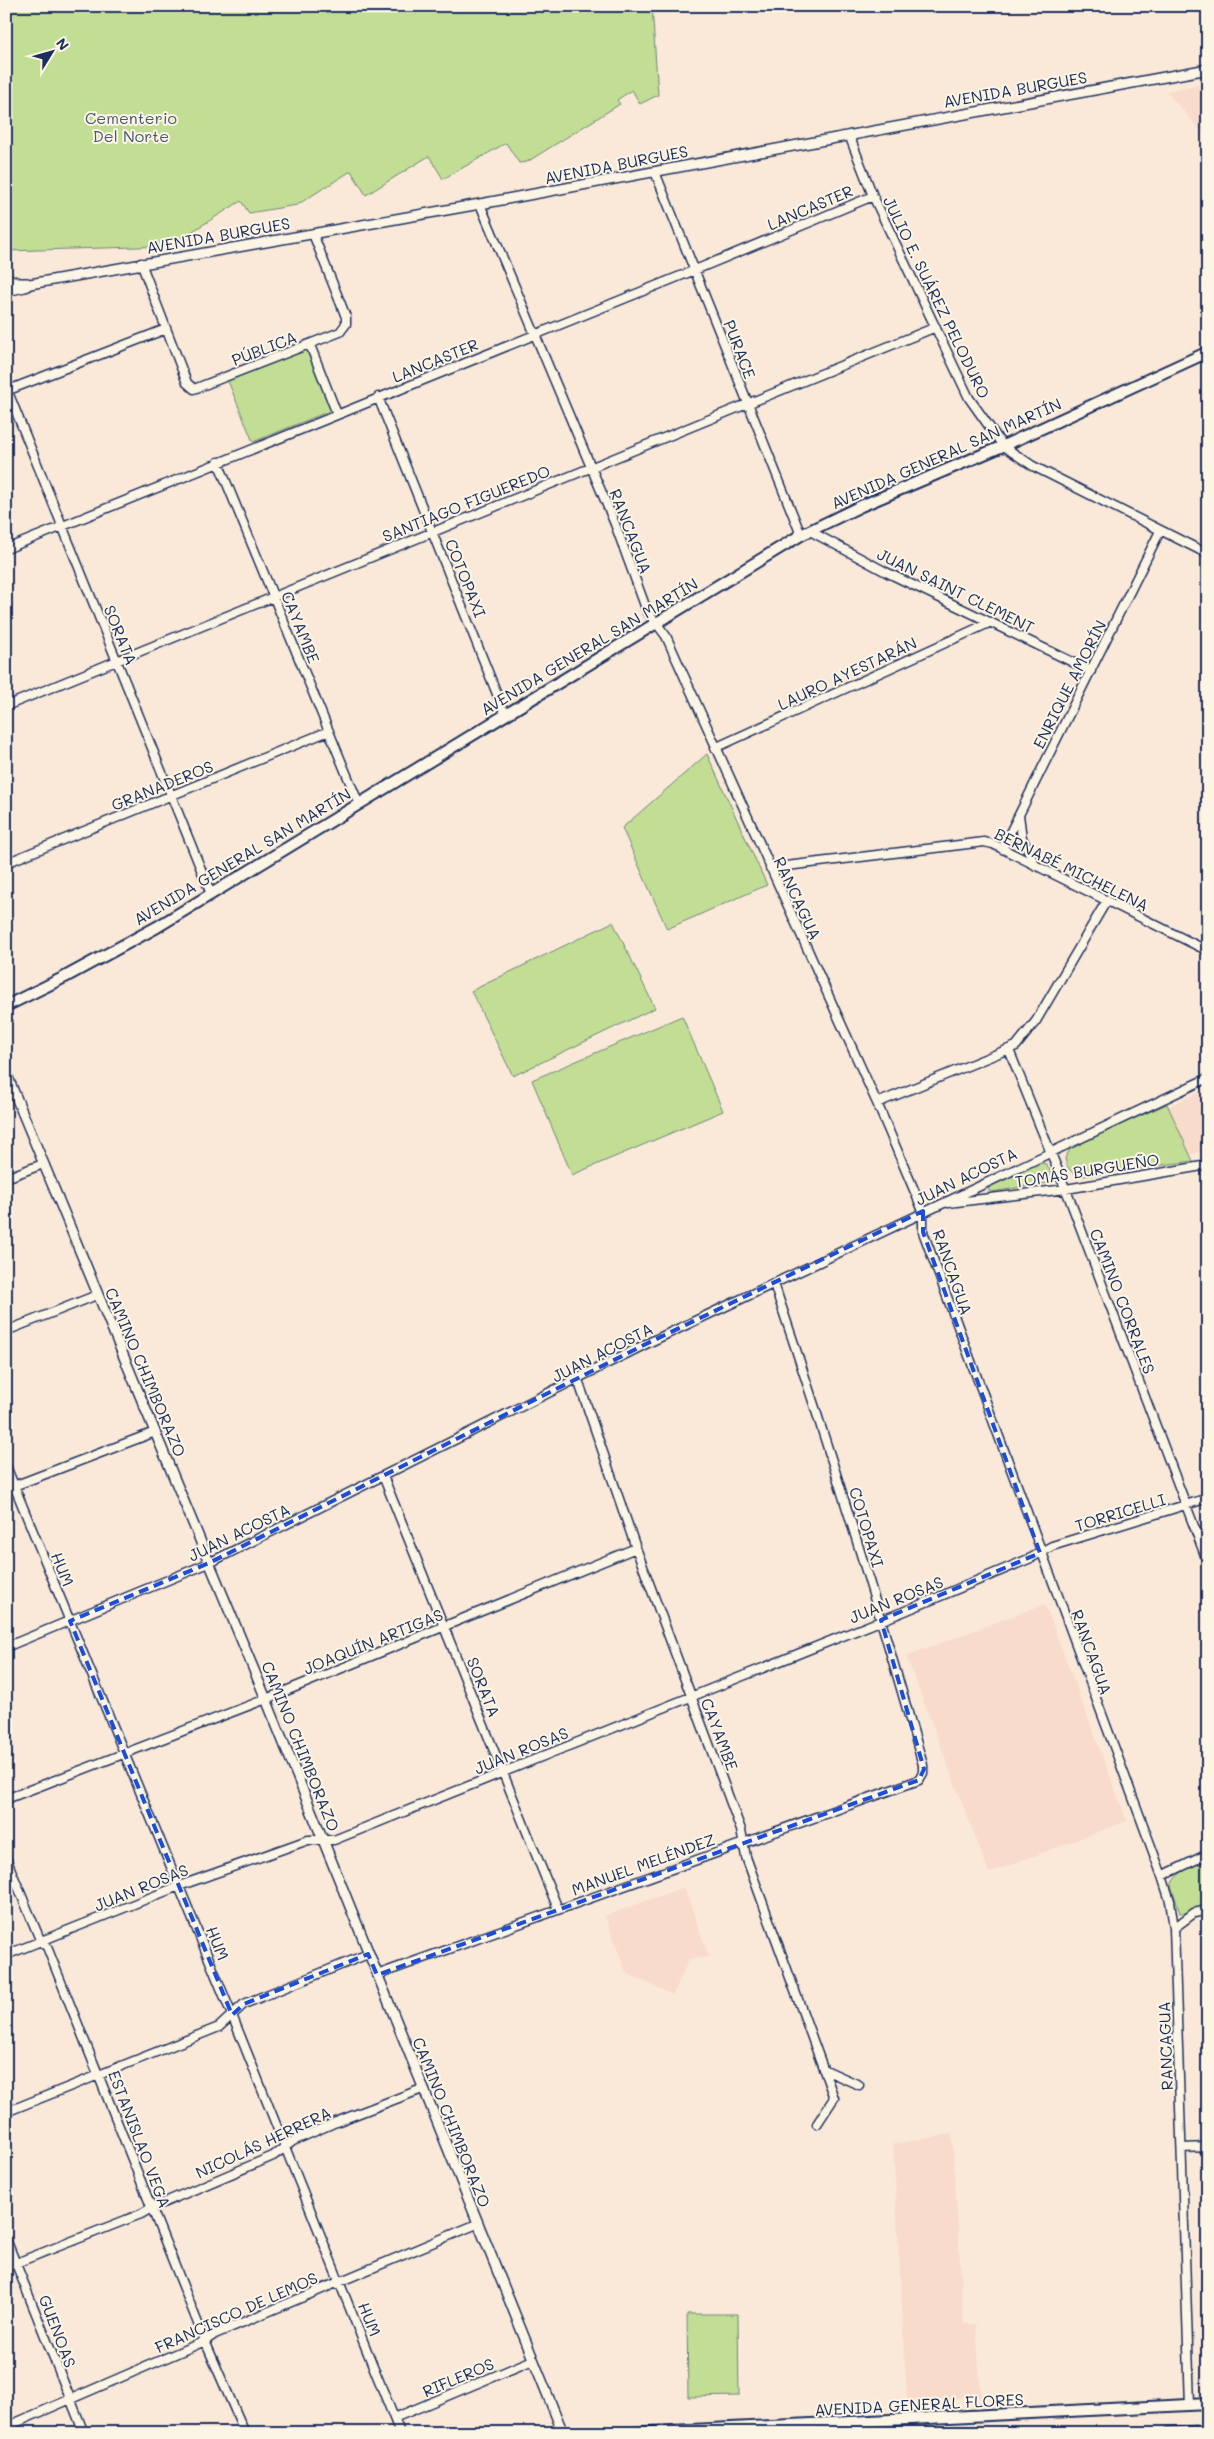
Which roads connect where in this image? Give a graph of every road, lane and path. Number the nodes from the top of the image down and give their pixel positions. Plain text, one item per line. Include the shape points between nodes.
1 (1208, 69) edge
2 (848, 135) junction
3 (655, 172) junction
4 (873, 196) junction
5 (480, 204) junction
6 (313, 234) junction
7 (141, 263) junction
8 (695, 270) junction
9 (6, 278) edge
10 (30, 284) junction
11 (6, 291) edge
12 (936, 327) junction
13 (166, 329) junction
14 (535, 334) junction
15 (310, 346) junction
16 (1208, 352) edge
17 (7, 389) edge
18 (378, 398) junction
19 (746, 404) junction
20 (337, 414) junction
21 (1003, 446) junction
22 (218, 462) junction
23 (591, 467) junction
24 (62, 526) junction
25 (1160, 531) junction
26 (432, 532) junction
27 (805, 533) junction
28 (6, 549) edge
29 (1208, 554) edge
30 (274, 596) junction
31 (991, 622) junction
32 (656, 623) junction
33 (117, 661) junction
34 (1091, 671) junction
35 (6, 706) edge
36 (505, 714) junction
37 (328, 732) junction
38 (715, 748) junction
39 (171, 796) junction
40 (358, 802) junction
41 (1019, 814) junction
42 (1002, 849) junction
43 (6, 863) edge
44 (1036, 866) junction
45 (770, 868) junction
46 (211, 894) junction
47 (1106, 900) junction
48 (1208, 951) edge
49 (6, 1006) edge
50 (1009, 1050) junction
51 (6, 1073) edge
52 (1208, 1078) edge
53 (876, 1103) junction
54 (1050, 1151) junction
55 (43, 1164) junction
56 (1208, 1164) edge
57 (6, 1178) edge
58 (1066, 1189) junction
59 (941, 1204) junction
60 (923, 1211) junction
61 (774, 1284) junction
62 (97, 1295) junction
63 (6, 1331) edge
64 (578, 1380) junction
65 (155, 1432) junction
66 (6, 1466) edge
67 (383, 1476) junction
68 (14, 1486) junction
69 (6, 1489) edge
70 (1208, 1498) edge
71 (1186, 1506) junction
72 (636, 1548) junction
73 (1040, 1553) junction
74 (209, 1563) junction
75 (1208, 1563) edge
76 (882, 1620) junction
77 (70, 1621) junction
78 (445, 1627) junction
79 (6, 1647) edge
80 (691, 1696) junction
81 (266, 1699) junction
82 (124, 1752) junction
83 (504, 1772) junction
84 (919, 1780) joint
85 (6, 1799) edge
86 (323, 1840) junction
87 (743, 1843) junction
88 (1208, 1854) edge
89 (6, 1858) edge
90 (1162, 1876) junction
91 (179, 1886) junction
92 (558, 1909) junction
93 (1208, 1910) edge
94 (1174, 1928) junction
95 (41, 1942) junction
96 (368, 1954) junction
97 (6, 1955) edge
98 (377, 1974) junction
99 (232, 2014) junction
100 (823, 2069) junction
101 (100, 2075) junction
102 (859, 2085) dead end
103 (422, 2089) junction
104 (6, 2112) edge
105 (817, 2124) dead end
106 (285, 2147) junction
107 (1208, 2147) edge
108 (1182, 2148) junction
109 (151, 2208) junction
110 (477, 2224) junction
111 (6, 2239) edge
112 (16, 2263) junction
113 (6, 2267) edge
114 (340, 2282) junction
115 (205, 2341) junction
116 (533, 2360) junction
117 (70, 2400) junction
118 (1208, 2404) edge
119 (1190, 2405) junction
120 (394, 2418) junction
121 (6, 2427) edge
122 (1208, 2431) edge
123 (84, 2433) edge
124 (245, 2433) edge
125 (400, 2433) edge
126 (563, 2433) edge
127 (632, 2433) edge
128 (1170, 2433) edge

1 - 2 street, AVENIDA BURGUES
2 - 3 street, AVENIDA BURGUES
2 - 4 street, JULIO E. SUÁREZ PELODURO
3 - 5 street, AVENIDA BURGUES
3 - 8 street, PURACE
4 - 8 street, LANCASTER
4 - 12 street, JULIO E. SUÁREZ PELODURO
5 - 6 street, AVENIDA BURGUES
5 - 14 street, RANCAGUA
6 - 7 street, AVENIDA BURGUES
6 - 15 street, PÚBLICA via 346,317 340,332
7 - 10 street, AVENIDA BURGUES
7 - 13 street
8 - 14 street, LANCASTER
8 - 19 street, PURACE
9 - 10 street, AVENIDA BURGUES
10 - 11 street, AVENIDA BURGUES
12 - 19 street, SANTIAGO FIGUEREDO
12 - 21 street, JULIO E. SUÁREZ PELODURO via 969,398
13 - 15 street, PÚBLICA via 187,383 192,388
13 - 17 street
14 - 18 street, LANCASTER
14 - 23 street, RANCAGUA
15 - 20 street
16 - 21 main road, AVENIDA GENERAL SAN MARTÍN
17 - 24 street, SORATA
18 - 20 street, LANCASTER
18 - 26 street, COTOPAXI
19 - 23 street, SANTIAGO FIGUEREDO
19 - 27 street, PURACE
20 - 22 street, LANCASTER
21 - 25 street, JULIO E. SUÁREZ PELODURO via 1033,466
21 - 27 main road, AVENIDA GENERAL SAN MARTÍN
22 - 24 street, LANCASTER
22 - 30 street, CAYAMBE
23 - 26 street, SANTIAGO FIGUEREDO
23 - 32 street, RANCAGUA via 647,611
24 - 28 street, LANCASTER
24 - 33 street, SORATA
25 - 29 street, JULIO E. SUÁREZ PELODURO
25 - 34 street, ENRIQUE AMORÍN
26 - 30 street, SANTIAGO FIGUEREDO
26 - 36 street, COTOPAXI
27 - 31 street, JUAN SAINT CLEMENT
27 - 32 main road, AVENIDA GENERAL SAN MARTÍN
30 - 33 street, SANTIAGO FIGUEREDO
30 - 37 street, CAYAMBE
31 - 34 street, JUAN SAINT CLEMENT
31 - 38 street, LAURO AYESTARÁN
32 - 36 main road, AVENIDA GENERAL SAN MARTÍN
32 - 38 street, RANCAGUA via 666,636
33 - 35 street, SANTIAGO FIGUEREDO
33 - 39 street, SORATA
34 - 41 street, ENRIQUE AMORÍN
36 - 40 main road, AVENIDA GENERAL SAN MARTÍN
37 - 39 street, GRANADEROS
37 - 40 street, CAYAMBE
38 - 45 street, RANCAGUA
39 - 43 street, GRANADEROS
39 - 46 street, SORATA
40 - 46 main road, AVENIDA GENERAL SAN MARTÍN
41 - 42 street, ENRIQUE AMORÍN
41 - 44 street via 1022,838
42 - 44 street, BERNABÉ MICHELENA
42 - 45 street, BERNABÉ MICHELENA via 976,842
44 - 47 street, BERNABÉ MICHELENA
45 - 53 street, RANCAGUA
46 - 49 main road, AVENIDA GENERAL SAN MARTÍN via 74,972
47 - 48 street, BERNABÉ MICHELENA
47 - 50 street via 1036,1021 1022,1040
50 - 53 street
50 - 54 street, CAMINO CORRALES
51 - 55 street, CAMINO CHIMBORAZO
52 - 54 street, JUAN ACOSTA
53 - 60 street, RANCAGUA
54 - 58 street, CAMINO CORRALES
54 - 59 street, JUAN ACOSTA
55 - 57 street
55 - 62 street, CAMINO CHIMBORAZO
56 - 58 street, TOMÁS BURGUEÑO
58 - 59 street, TOMÁS BURGUEÑO
58 - 71 street, CAMINO CORRALES
59 - 60 street, JUAN ACOSTA
60 - 61 street, JUAN ACOSTA
60 - 73 street, RANCAGUA via 923,1232
61 - 64 street, JUAN ACOSTA
61 - 76 street, COTOPAXI
62 - 63 street
62 - 65 street, CAMINO CHIMBORAZO
64 - 67 street, JUAN ACOSTA
64 - 72 street, CAYAMBE
65 - 68 street
65 - 74 street, CAMINO CHIMBORAZO
66 - 68 street, HUM
67 - 74 street, JUAN ACOSTA
67 - 78 street, SORATA
68 - 69 street
68 - 77 street, HUM
70 - 71 street, TORRICELLI
71 - 73 street, TORRICELLI via 1052,1546
71 - 75 street, CAMINO CORRALES
72 - 78 street, JOAQUÍN ARTIGAS
72 - 80 street, CAYAMBE
73 - 76 street, JUAN ROSAS
73 - 90 street, RANCAGUA
74 - 77 street, JUAN ACOSTA
74 - 81 street, CAMINO CHIMBORAZO
76 - 80 street, JUAN ROSAS
76 - 84 street, COTOPAXI via 923,1765 924,1773
77 - 79 street, JUAN ACOSTA
77 - 82 street, HUM
78 - 81 street, JOAQUÍN ARTIGAS
78 - 83 street, SORATA
80 - 83 street, JUAN ROSAS
80 - 87 street, CAYAMBE
81 - 82 street, JOAQUÍN ARTIGAS
81 - 86 street, CAMINO CHIMBORAZO
82 - 85 street, JOAQUÍN ARTIGAS
82 - 91 street, HUM
83 - 86 street, JUAN ROSAS via 334,1840
83 - 92 street, SORATA
84 - 87 street, MANUEL MELÉNDEZ
86 - 91 street, JUAN ROSAS via 308,1840
86 - 96 street, CAMINO CHIMBORAZO
87 - 92 street, MANUEL MELÉNDEZ
87 - 100 street, CAYAMBE
88 - 90 street
89 - 95 street, ESTANISLAO VEGA
90 - 94 street, RANCAGUA
91 - 95 street, JUAN ROSAS
91 - 99 street, HUM
92 - 98 street, MANUEL MELÉNDEZ
93 - 94 street via 1194,1913
94 - 108 street, RANCAGUA
95 - 97 street, JUAN ROSAS
95 - 101 street, ESTANISLAO VEGA via 48,1947
96 - 98 street, CAMINO CHIMBORAZO
96 - 99 street via 244,2004
98 - 103 street, CAMINO CHIMBORAZO
99 - 101 street via 219,2026
99 - 106 street, HUM
100 - 102 street
100 - 105 street, CAYAMBE via 834,2098
101 - 104 street
101 - 109 street, ESTANISLAO VEGA
103 - 106 street, NICOLÁS HERRERA via 336,2122
103 - 110 street, CAMINO CHIMBORAZO
106 - 109 street, NICOLÁS HERRERA via 273,2156
106 - 114 street, HUM
107 - 108 street
108 - 119 street, RANCAGUA
109 - 112 street, NICOLÁS HERRERA
109 - 115 street, ESTANISLAO VEGA
110 - 114 street, FRANCISCO DE LEMOS
110 - 116 street, CAMINO CHIMBORAZO
111 - 112 street, GUENOAS
112 - 113 street, NICOLÁS HERRERA
112 - 117 street, GUENOAS
114 - 115 street, FRANCISCO DE LEMOS
114 - 120 street, HUM
115 - 117 street, FRANCISCO DE LEMOS
115 - 124 street, ESTANISLAO VEGA
116 - 120 street, RIFLEROS
116 - 126 street, CAMINO CHIMBORAZO
117 - 121 street, FRANCISCO DE LEMOS
117 - 123 street, GUENOAS
118 - 119 main road, AVENIDA GENERAL FLORES
119 - 127 main road, AVENIDA GENERAL FLORES
120 - 125 street, HUM
122 - 128 main road

